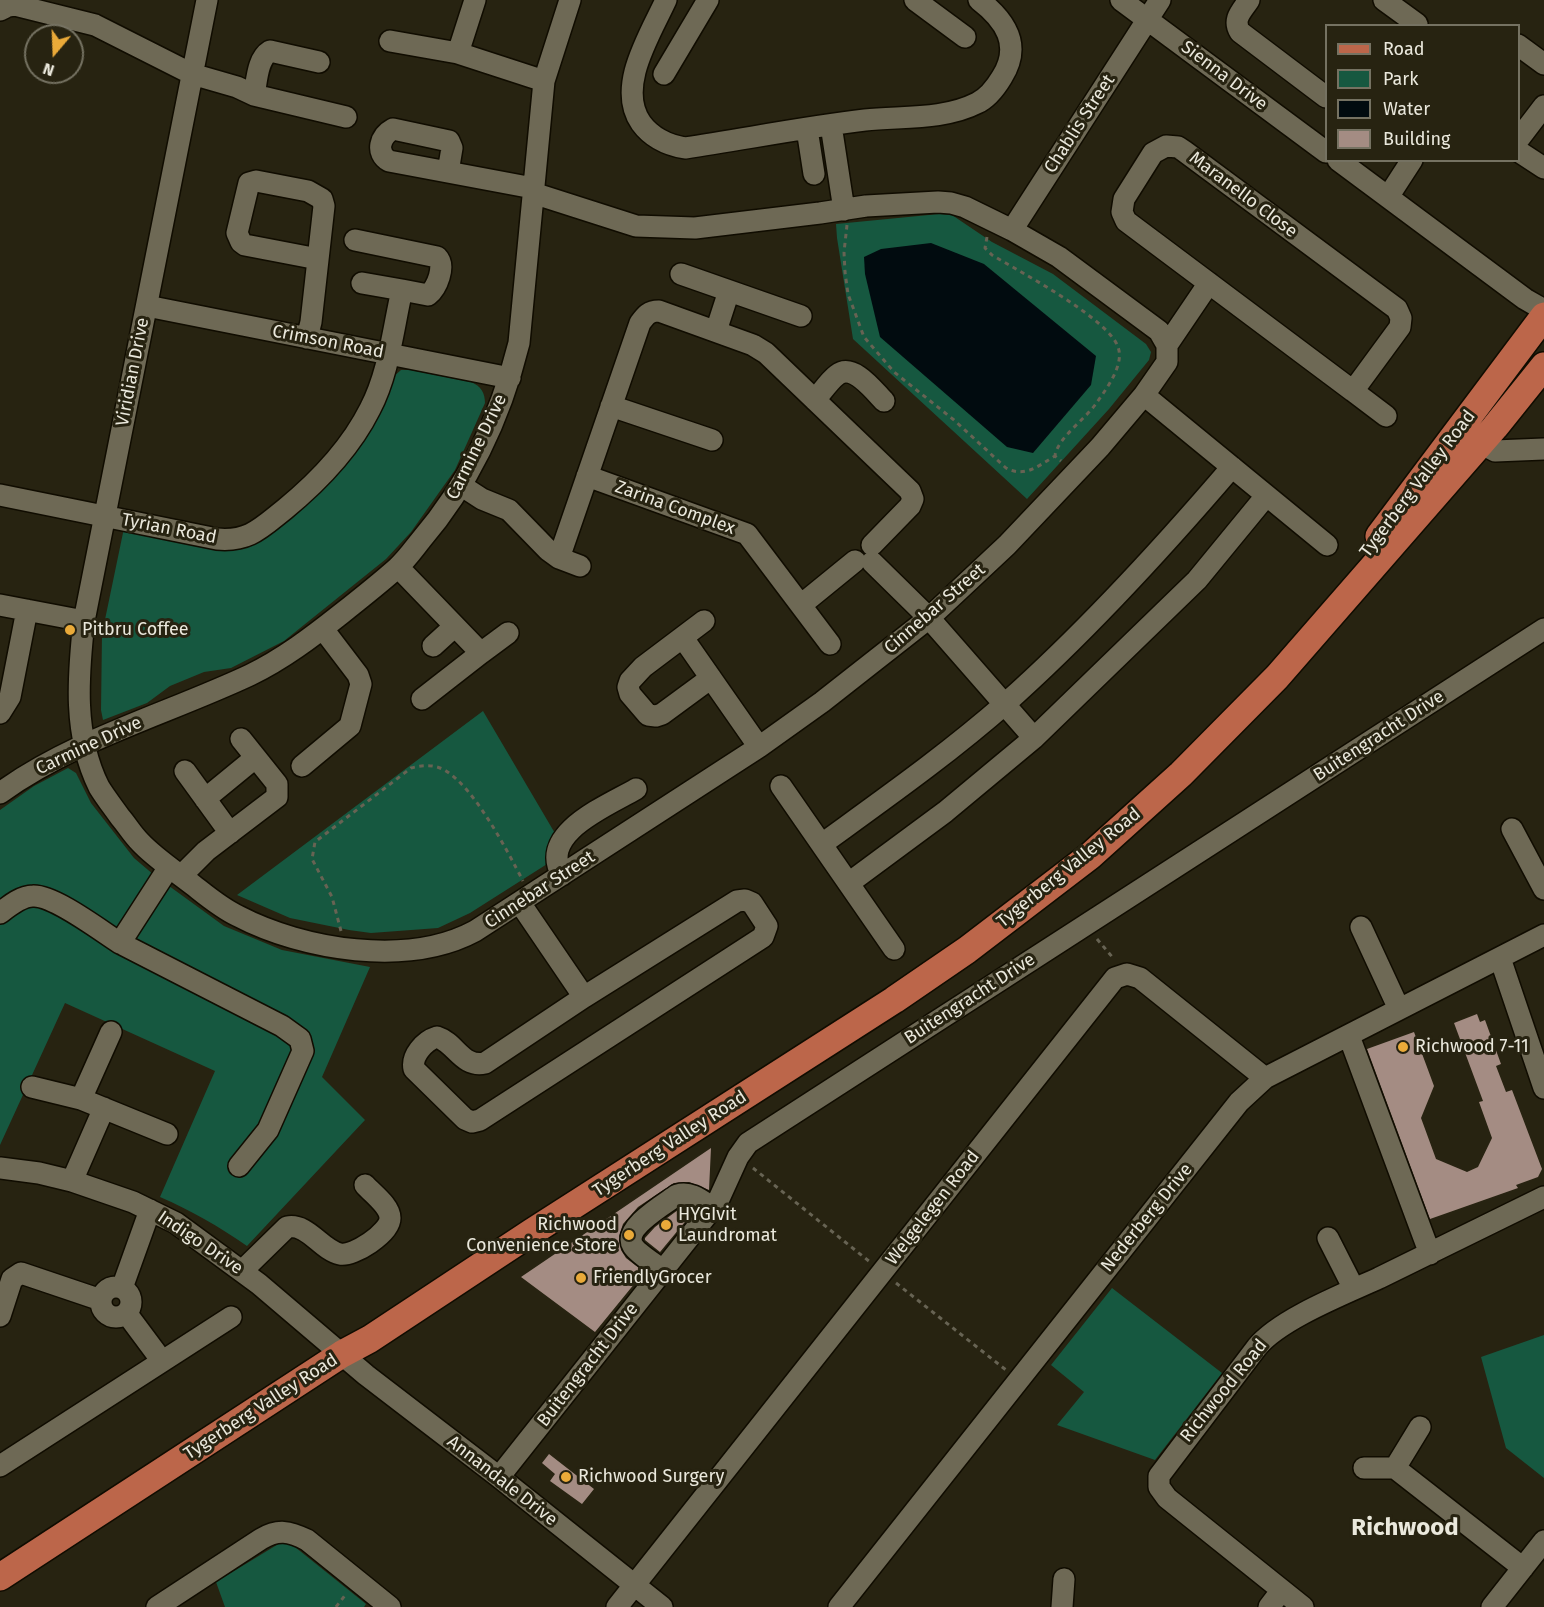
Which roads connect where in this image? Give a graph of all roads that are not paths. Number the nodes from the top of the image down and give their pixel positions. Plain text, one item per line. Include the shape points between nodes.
1 (207, 0) edge
2 (475, 0) edge
3 (570, 0) edge
4 (666, 0) edge
5 (708, 0) edge
6 (915, 0) edge
7 (979, 0) edge
8 (1122, 0) edge
9 (1160, 0) edge
10 (1249, 0) edge
11 (1384, 0) edge
12 (0, 10) edge
13 (1148, 19) junction
14 (1417, 24) edge
15 (965, 37) dead end
16 (390, 42) dead end
17 (1520, 46) edge
18 (458, 53) junction
19 (319, 62) dead end
20 (1544, 64) edge
21 (192, 74) junction
22 (664, 74) dead end
23 (544, 81) junction
24 (254, 95) junction
25 (1325, 96) edge
26 (1544, 106) edge
27 (346, 117) dead end
28 (831, 125) junction
29 (807, 129) junction
30 (1520, 137) edge
31 (1325, 151) edge
32 (1520, 152) edge
33 (1341, 162) edge
34 (1411, 162) edge
35 (1544, 168) edge
36 (448, 172) dead end
37 (814, 174) dead end
38 (533, 191) junction
39 (1388, 197) junction
40 (845, 214) junction
41 (1012, 230) junction
42 (355, 240) dead end
43 (318, 259) junction
44 (681, 274) dead end
45 (362, 283) dead end
46 (1209, 283) junction
47 (402, 290) junction
48 (729, 291) junction
49 (147, 306) junction
50 (1544, 310) edge
51 (801, 316) dead end
52 (1544, 316) edge
53 (716, 331) junction
54 (307, 338) junction
55 (1167, 345) junction
56 (388, 354) junction
57 (1544, 366) edge
58 (510, 378) junction
59 (1353, 391) junction
60 (1144, 395) junction
61 (814, 400) junction
62 (884, 401) dead end
63 (611, 406) junction
64 (1386, 416) dead end
65 (712, 440) dead end
66 (1480, 444) junction
67 (1544, 449) edge
68 (1232, 468) junction
69 (587, 476) junction
70 (462, 486) junction
71 (0, 495) edge
72 (1266, 496) junction
73 (105, 516) junction
74 (1327, 545) dead end
75 (866, 556) junction
76 (559, 558) junction
77 (580, 566) dead end
78 (398, 567) junction
79 (0, 605) edge
80 (801, 605) junction
81 (27, 610) junction
82 (928, 618) junction
83 (84, 621) junction
84 (704, 621) dead end
85 (455, 626) junction
86 (323, 628) junction
87 (1544, 629) edge
88 (508, 633) dead end
89 (683, 638) junction
90 (830, 644) dead end
91 (433, 646) dead end
92 (482, 653) junction
93 (1296, 655) junction
94 (711, 678) junction
95 (422, 699) dead end
96 (1005, 704) junction
97 (0, 713) edge
98 (1034, 738) junction
99 (241, 739) dead end
100 (86, 745) junction
101 (759, 747) junction
102 (255, 758) junction
103 (302, 765) dead end
104 (185, 771) dead end
105 (781, 786) dead end
106 (636, 789) dead end
107 (0, 793) edge
108 (205, 798) junction
109 (1512, 829) dead end
110 (230, 833) junction
111 (822, 844) junction
112 (175, 871) junction
113 (562, 875) junction
114 (849, 883) junction
115 (1544, 888) edge
116 (522, 893) junction
117 (0, 913) edge
118 (1360, 927) dead end
119 (1544, 935) edge
120 (120, 943) junction
121 (894, 949) dead end
122 (1500, 958) junction
123 (584, 997) junction
124 (1399, 1009) junction
125 (111, 1032) dead end
126 (1349, 1036) junction
127 (1265, 1078) junction
128 (32, 1087) dead end
129 (1544, 1088) edge
130 (81, 1099) junction
131 (104, 1108) junction
132 (167, 1134) dead end
133 (239, 1166) dead end
134 (0, 1168) edge
135 (72, 1181) junction
136 (365, 1185) dead end
137 (1544, 1197) edge
138 (713, 1208) junction
139 (150, 1210) junction
140 (1328, 1238) dead end
141 (1430, 1254) junction
142 (663, 1270) junction
143 (242, 1271) junction
144 (122, 1288) junction
145 (1354, 1289) junction
146 (101, 1300) junction
147 (127, 1314) junction
148 (0, 1316) edge
149 (231, 1317) dead end
150 (342, 1354) junction
151 (162, 1361) junction
152 (1420, 1427) dead end
153 (0, 1466) edge
154 (1364, 1468) dead end
155 (1395, 1468) junction
156 (499, 1477) junction
157 (1544, 1541) edge
158 (1523, 1568) junction
159 (0, 1577) edge
160 (1064, 1579) dead end
161 (634, 1585) junction
162 (1282, 1590) junction
163 (156, 1607) edge
164 (390, 1607) edge
165 (617, 1607) edge
166 (662, 1607) edge
167 (839, 1607) edge
168 (1062, 1607) edge
169 (1269, 1607) edge
170 (1303, 1607) edge
171 (1492, 1607) edge

1 - 21 street, Viridian Drive
2 - 18 street
3 - 23 street, Carmine Drive
4 - 29 street via 631,88 638,119 653,136 685,148
5 - 22 street
6 - 15 street
7 - 28 street via 1000,20 1009,37 1011,53 1005,74 985,98 950,112
8 - 13 street, Sienna Drive
9 - 13 street, Chablis Street
10 - 25 street via 1237,19 1240,33
11 - 14 street
12 - 21 street via 15,5 95,25
13 - 31 street, Sienna Drive
13 - 41 street, Chablis Street
16 - 18 street
17 - 20 street
18 - 23 street
19 - 24 street via 270,51 262,59
21 - 24 street
21 - 49 street, Viridian Drive
23 - 38 street, Carmine Drive
24 - 27 street
26 - 30 street
28 - 29 street
28 - 40 street
29 - 37 street
32 - 35 street
33 - 39 street
34 - 39 street
36 - 38 street
38 - 40 street via 648,227 695,228
38 - 58 street, Carmine Drive via 519,343
39 - 50 street via 1525,300
40 - 41 street via 897,204 951,203
41 - 55 street via 1059,257 1159,331
42 - 47 street via 432,255 440,260 431,293
43 - 43 street via 241,242 237,234 249,183 308,191 322,199
43 - 54 street
44 - 48 street
45 - 47 street
46 - 55 street
46 - 59 street, Maranello Close
46 - 59 street, Maranello Close via 1123,217 1124,199 1153,153 1161,147 1184,151 1397,309 1400,327
47 - 56 street, Tyrian Road
48 - 51 street
48 - 53 street
49 - 54 street, Crimson Road
49 - 73 street, Viridian Drive
52 - 93 main road, Tygerberg Valley Road via 1362,558
53 - 61 street via 766,353
53 - 63 street via 659,311 647,313
54 - 56 street, Crimson Road
55 - 60 street, Cinnebar Street via 1165,368
56 - 58 street, Crimson Road
56 - 73 street, Tyrian Road via 371,408 357,432 312,487 246,537 217,539
57 - 66 main road, Tygerberg Valley Road
58 - 70 street, Carmine Drive
59 - 64 street, Maranello Close
60 - 68 street
60 - 82 street, Cinnebar Street via 1007,545
61 - 62 street via 845,371 858,376
61 - 75 street via 912,495 910,506
63 - 65 street
63 - 69 street
66 - 67 street via 1495,451
66 - 93 main road, Tygerberg Valley Road
68 - 72 street
68 - 96 street via 1082,632
69 - 76 street
69 - 80 street, Zarina Complex via 747,534
70 - 76 street via 509,510
70 - 78 street, Carmine Drive
71 - 73 street, Tyrian Road
72 - 74 street
72 - 98 street via 1197,580
73 - 83 street, Viridian Drive
75 - 80 street
75 - 82 street
76 - 77 street
78 - 85 street
78 - 86 street, Carmine Drive
79 - 81 street
80 - 90 street, Zarina Complex
81 - 83 street
81 - 97 street via 10,697
82 - 96 street
82 - 101 street, Cinnebar Street
83 - 100 street, Viridian Drive via 79,707
84 - 89 street
85 - 91 street
85 - 92 street
86 - 100 street, Carmine Drive via 251,674
86 - 103 street via 361,684 350,726
87 - 138 street, Buitengracht Drive via 748,1143
88 - 92 street
89 - 94 street
89 - 94 street via 633,676 628,687 630,694 648,715 656,716
92 - 95 street
93 - 150 main road, Tygerberg Valley Road via 1181,774 1090,856 968,950
94 - 101 street
96 - 98 street
96 - 111 street
98 - 114 street via 945,812
99 - 102 street
100 - 107 street, Carmine Drive
100 - 112 street, Cinnebar Street via 90,765 107,800 140,842
101 - 113 street, Cinnebar Street
102 - 108 street
102 - 110 street via 277,784 277,797
104 - 108 street
105 - 111 street
106 - 113 street via 567,833 556,853
108 - 110 street
109 - 115 street
110 - 112 street
111 - 114 street
112 - 116 street, Cinnebar Street via 225,909 250,922 302,939 368,950 410,950 450,943 476,931
112 - 120 street
113 - 116 street, Cinnebar Street
114 - 121 street
116 - 123 street
117 - 120 street via 12,903 32,896 50,899
118 - 124 street
119 - 122 street, Nederberg Drive
120 - 133 street via 300,1039 303,1051 268,1130
122 - 124 street, Nederberg Drive
122 - 129 street
123 - 123 street via 737,901 752,903 767,926 763,937 480,1120 465,1119 414,1069 416,1054 437,1037 468,1062 485,1063
124 - 126 street, Nederberg Drive
125 - 130 street
126 - 127 street, Nederberg Drive
126 - 141 street
127 - 161 street, Welgelegen Road via 1140,978 1127,974 1115,978
127 - 167 street, Nederberg Drive via 1239,1102
128 - 130 street
130 - 131 street
131 - 132 street
131 - 135 street
134 - 135 street, Indigo Drive
135 - 139 street, Indigo Drive
136 - 143 street via 388,1210 389,1223 380,1235 349,1254 341,1254 300,1228 287,1227
137 - 141 street, Richwood Road
138 - 142 street, Buitengracht Drive
138 - 142 street via 683,1193 637,1224 633,1247
139 - 143 street, Indigo Drive via 176,1223
139 - 144 street
140 - 145 street
141 - 145 street, Richwood Road
142 - 156 street, Buitengracht Drive
143 - 150 street, Indigo Drive
144 - 146 street via 108,1289
144 - 147 street via 132,1299
145 - 162 street, Richwood Road via 1282,1325 1263,1340 1159,1476 1159,1487 1167,1498
146 - 147 street via 108,1315 118,1318
146 - 148 street via 21,1273 12,1279
147 - 151 street
149 - 151 street
150 - 156 street, Annandale Drive
150 - 159 main road, Tygerberg Valley Road
151 - 153 street
152 - 155 street
154 - 155 street
155 - 158 street
156 - 161 street, Annandale Drive
157 - 158 street
158 - 171 street
160 - 168 street
161 - 165 street, Welgelegen Road
161 - 166 street, Annandale Drive
162 - 169 street
162 - 170 street, Richwood Road
163 - 164 street via 261,1539 280,1531 307,1540

